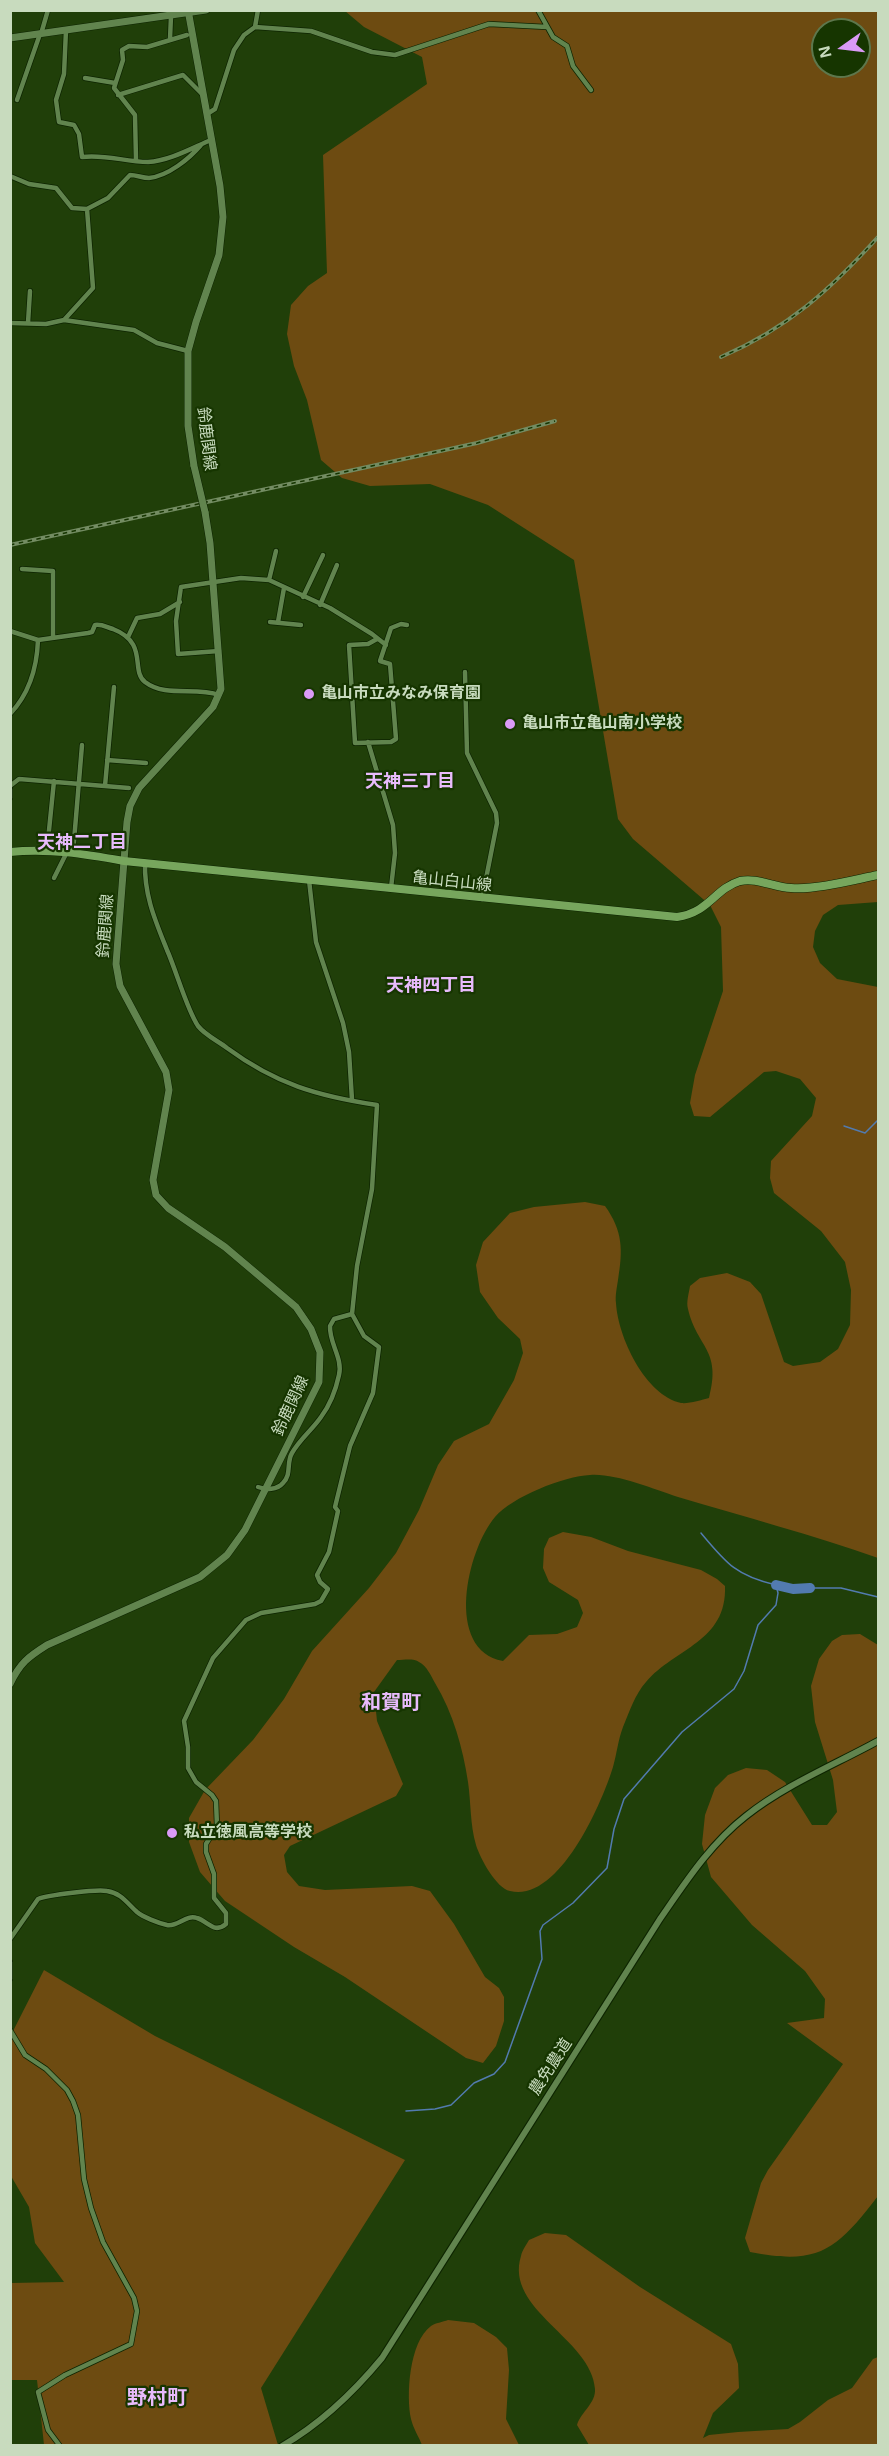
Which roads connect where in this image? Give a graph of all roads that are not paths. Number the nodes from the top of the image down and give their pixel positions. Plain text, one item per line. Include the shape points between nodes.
1 (48, 10) edge
2 (206, 10) edge
3 (258, 10) edge
4 (538, 10) edge
5 (188, 12) edge
6 (171, 16) junction
7 (255, 27) junction
8 (547, 27) junction
9 (66, 30) junction
10 (41, 34) junction
11 (187, 35) dead end
12 (10, 38) edge
13 (170, 39) junction
14 (85, 78) dead end
15 (116, 82) junction
16 (591, 90) dead end
17 (118, 95) junction
18 (203, 95) junction
19 (17, 100) dead end
20 (206, 114) junction
21 (211, 140) junction
22 (201, 144) junction
23 (136, 160) junction
24 (10, 176) edge
25 (87, 209) junction
26 (30, 291) dead end
27 (64, 320) junction
28 (10, 323) edge
29 (28, 323) junction
30 (188, 351) junction
31 (276, 551) dead end
32 (323, 555) dead end
33 (337, 566) dead end
34 (22, 569) dead end
35 (268, 580) junction
36 (213, 583) junction
37 (284, 588) junction
38 (303, 597) junction
39 (180, 602) junction
40 (320, 605) junction
41 (270, 622) dead end
42 (278, 622) junction
43 (301, 625) dead end
44 (407, 625) dead end
45 (10, 631) edge
46 (53, 637) junction
47 (128, 637) junction
48 (377, 639) junction
49 (38, 640) junction
50 (386, 645) junction
51 (219, 651) junction
52 (465, 672) dead end
53 (114, 687) dead end
54 (219, 695) junction
55 (10, 714) edge
56 (368, 742) junction
57 (82, 745) dead end
58 (108, 760) junction
59 (146, 763) dead end
60 (54, 781) junction
61 (79, 783) junction
62 (105, 786) junction
63 (10, 788) edge
64 (129, 788) dead end
65 (10, 798) edge
66 (47, 850) junction
67 (10, 852) edge
68 (70, 852) junction
69 (124, 861) junction
70 (145, 862) junction
71 (879, 875) edge
72 (54, 878) dead end
73 (309, 880) junction
74 (392, 888) junction
75 (483, 899) junction
76 (352, 1100) junction
77 (352, 1314) junction
78 (262, 1489) junction
79 (10, 1684) edge
80 (879, 1741) edge
81 (10, 1939) edge
82 (10, 1962) edge
83 (10, 1979) edge
84 (10, 2030) edge
85 (60, 2445) edge
86 (282, 2445) edge

1 - 10 street
2 - 5 main road
3 - 7 street
4 - 8 street
5 - 6 main road
5 - 18 main road, 鈴鹿関線
6 - 9 main road
6 - 13 street
7 - 8 street via 316,32 372,52 395,55 489,24
7 - 20 street via 239,41 215,109
8 - 16 street via 553,37 567,46 573,66
9 - 10 main road
9 - 23 street via 64,74 56,100 59,122 74,125 82,157
10 - 12 main road
10 - 19 street
11 - 13 street
13 - 15 street via 122,50
14 - 15 street
15 - 17 street
17 - 18 street via 183,75
17 - 23 street via 135,115
18 - 20 main road, 鈴鹿関線
20 - 21 main road, 鈴鹿関線
21 - 22 street
21 - 30 main road, 鈴鹿関線 via 221,195 221,243
22 - 23 street via 158,160
22 - 25 street via 164,173 148,178 130,175 108,198
24 - 25 street via 56,188 72,208
25 - 27 street via 93,288
26 - 29 street
27 - 29 street
27 - 30 street via 134,330 157,343
28 - 29 street
30 - 36 main road, 鈴鹿関線, bridge via 188,426 210,543
31 - 35 street
32 - 38 street
33 - 40 street
34 - 46 street via 53,571
35 - 36 street via 241,578
35 - 37 street
36 - 39 street via 182,588
36 - 51 main road, 鈴鹿関線
37 - 38 street
37 - 42 street
38 - 40 street
39 - 47 street via 160,614 137,618
39 - 51 street via 176,621 178,654
40 - 48 street
41 - 42 street
42 - 43 street
44 - 50 street via 391,628
45 - 49 street
46 - 47 street via 92,632 99,624
46 - 49 street
47 - 54 street via 146,682 173,691 209,691
48 - 50 street
48 - 56 street via 368,645 348,645 355,743
49 - 55 street via 34,672
50 - 56 street via 380,661 390,664 396,739
51 - 54 main road, 鈴鹿関線
52 - 75 street via 467,753 498,822
53 - 58 street
54 - 69 main road, 鈴鹿関線 via 213,707 136,792 127,822
56 - 74 street via 393,825 396,854
57 - 61 street
58 - 59 street
58 - 62 street
60 - 61 street
60 - 63 street via 20,779
60 - 66 street
61 - 62 street
61 - 68 street
62 - 64 street
63 - 65 street
66 - 67 main road, 亀山白山線
66 - 68 main road, 亀山白山線
68 - 69 main road, 亀山白山線
68 - 72 street
69 - 70 main road, 亀山白山線
69 - 78 main road, 鈴鹿関線 via 116,964 120,986 166,1072 169,1090 153,1180 156,1195 296,1307 320,1352 319,1382
70 - 73 main road, 亀山白山線
70 - 76 street via 154,922 200,1028 272,1077
71 - 75 main road, 亀山白山線 via 791,889 744,880 729,886 704,908 677,917
73 - 74 main road, 亀山白山線
73 - 76 street via 316,942 349,1052
74 - 75 main road, 亀山白山線
76 - 77 street via 377,1105 378,1114 372,1189
77 - 78 street via 334,1319 330,1326 340,1373 331,1399 290,1457 285,1481 280,1486
77 - 81 street via 364,1336 379,1347 373,1393 350,1446 337,1491 335,1531 318,1572 320,1582 328,1589 315,1604 261,1613 246,1620 213,1658 184,1721 188,1768 216,1801 218,1822 206,1852 214,1874 214,1898 226,1913 226,1924 213,1928 191,1917 165,1924 140,1914 124,1898 104,1890 38,1899
78 - 79 main road, 鈴鹿関線 via 245,1530 227,1555 200,1577 47,1645 18,1666
80 - 86 street, 農免農道 via 771,1798 745,1817 704,1858 660,1919 382,2358 344,2401
82 - 83 street
84 - 85 street via 25,2055 46,2069 74,2101 91,2208 137,2311 131,2344 38,2392 48,2430

